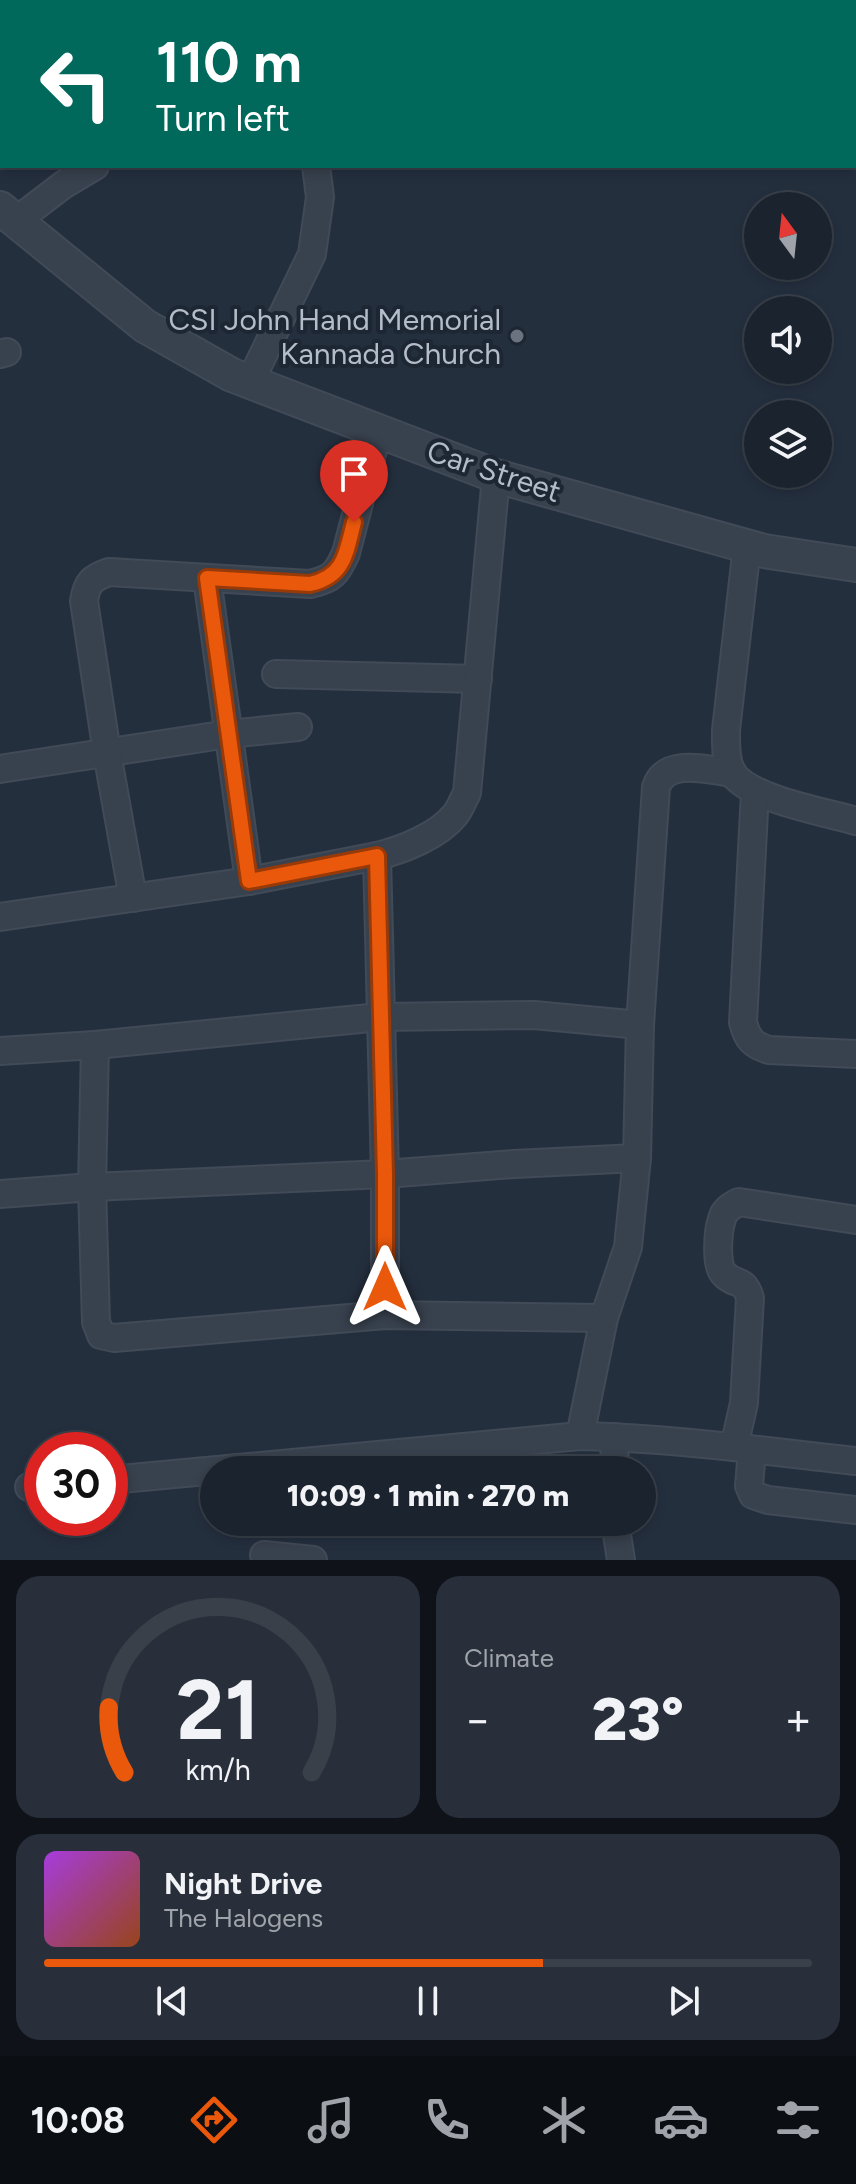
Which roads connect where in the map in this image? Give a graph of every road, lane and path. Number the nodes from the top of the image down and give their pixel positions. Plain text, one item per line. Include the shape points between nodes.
1 (92, 168) edge
2 (316, 168) edge
3 (8, 214) edge
4 (250, 382) junction
5 (378, 431) junction
6 (496, 476) junction
7 (747, 546) junction
8 (856, 565) edge
9 (207, 578) junction
10 (276, 674) dead end
11 (478, 679) junction
12 (298, 727) dead end
13 (228, 734) junction
14 (107, 753) junction
15 (0, 769) edge
16 (733, 773) junction
17 (755, 792) junction
18 (856, 821) edge
19 (377, 856) junction
20 (249, 881) junction
21 (133, 898) junction
22 (0, 917) edge
23 (380, 1017) junction
24 (640, 1025) junction
25 (95, 1045) junction
26 (0, 1051) edge
27 (856, 1054) edge
28 (637, 1158) junction
29 (385, 1174) junction
30 (92, 1187) junction
31 (0, 1194) edge
32 (856, 1220) edge
33 (385, 1315) junction
34 (604, 1318) junction
35 (580, 1436) junction
36 (614, 1437) junction
37 (743, 1448) junction
38 (615, 1456) edge
39 (856, 1461) edge
40 (128, 1478) edge
41 (856, 1510) edge
42 (617, 1536) edge
43 (264, 1555) dead end
44 (313, 1560) edge
45 (621, 1560) edge

1 - 3 street
2 - 4 street via 320,197 312,254
3 - 4 street, Car Street via 145,326
4 - 5 street, Car Street
5 - 6 street, Car Street
5 - 9 street via 338,571 310,584
6 - 7 street, Car Street
6 - 11 street
7 - 8 street, Car Street
7 - 16 street via 726,730
9 - 13 street
9 - 14 street via 109,572 86,589
10 - 11 street
11 - 19 street via 467,793 454,817 430,835
12 - 13 street
13 - 14 street
13 - 20 street
14 - 15 street
14 - 21 street
16 - 17 street
16 - 24 street via 688,768 659,777
17 - 18 street
17 - 27 street via 746,1036 769,1050
19 - 20 street
19 - 23 street
20 - 21 street
21 - 22 street
23 - 24 street via 534,1015
23 - 25 street
23 - 29 street
24 - 28 street
25 - 26 street
25 - 30 street
28 - 29 street
28 - 34 street via 628,1247
29 - 30 street
29 - 33 street
30 - 31 street
30 - 33 street via 96,1322 101,1335
32 - 37 street via 739,1202 722,1217 720,1269 741,1282 750,1298
33 - 34 street
34 - 35 street
35 - 36 street
35 - 40 street
36 - 37 street
36 - 38 street
37 - 39 street
37 - 41 street via 753,1495
42 - 45 street
43 - 44 street

